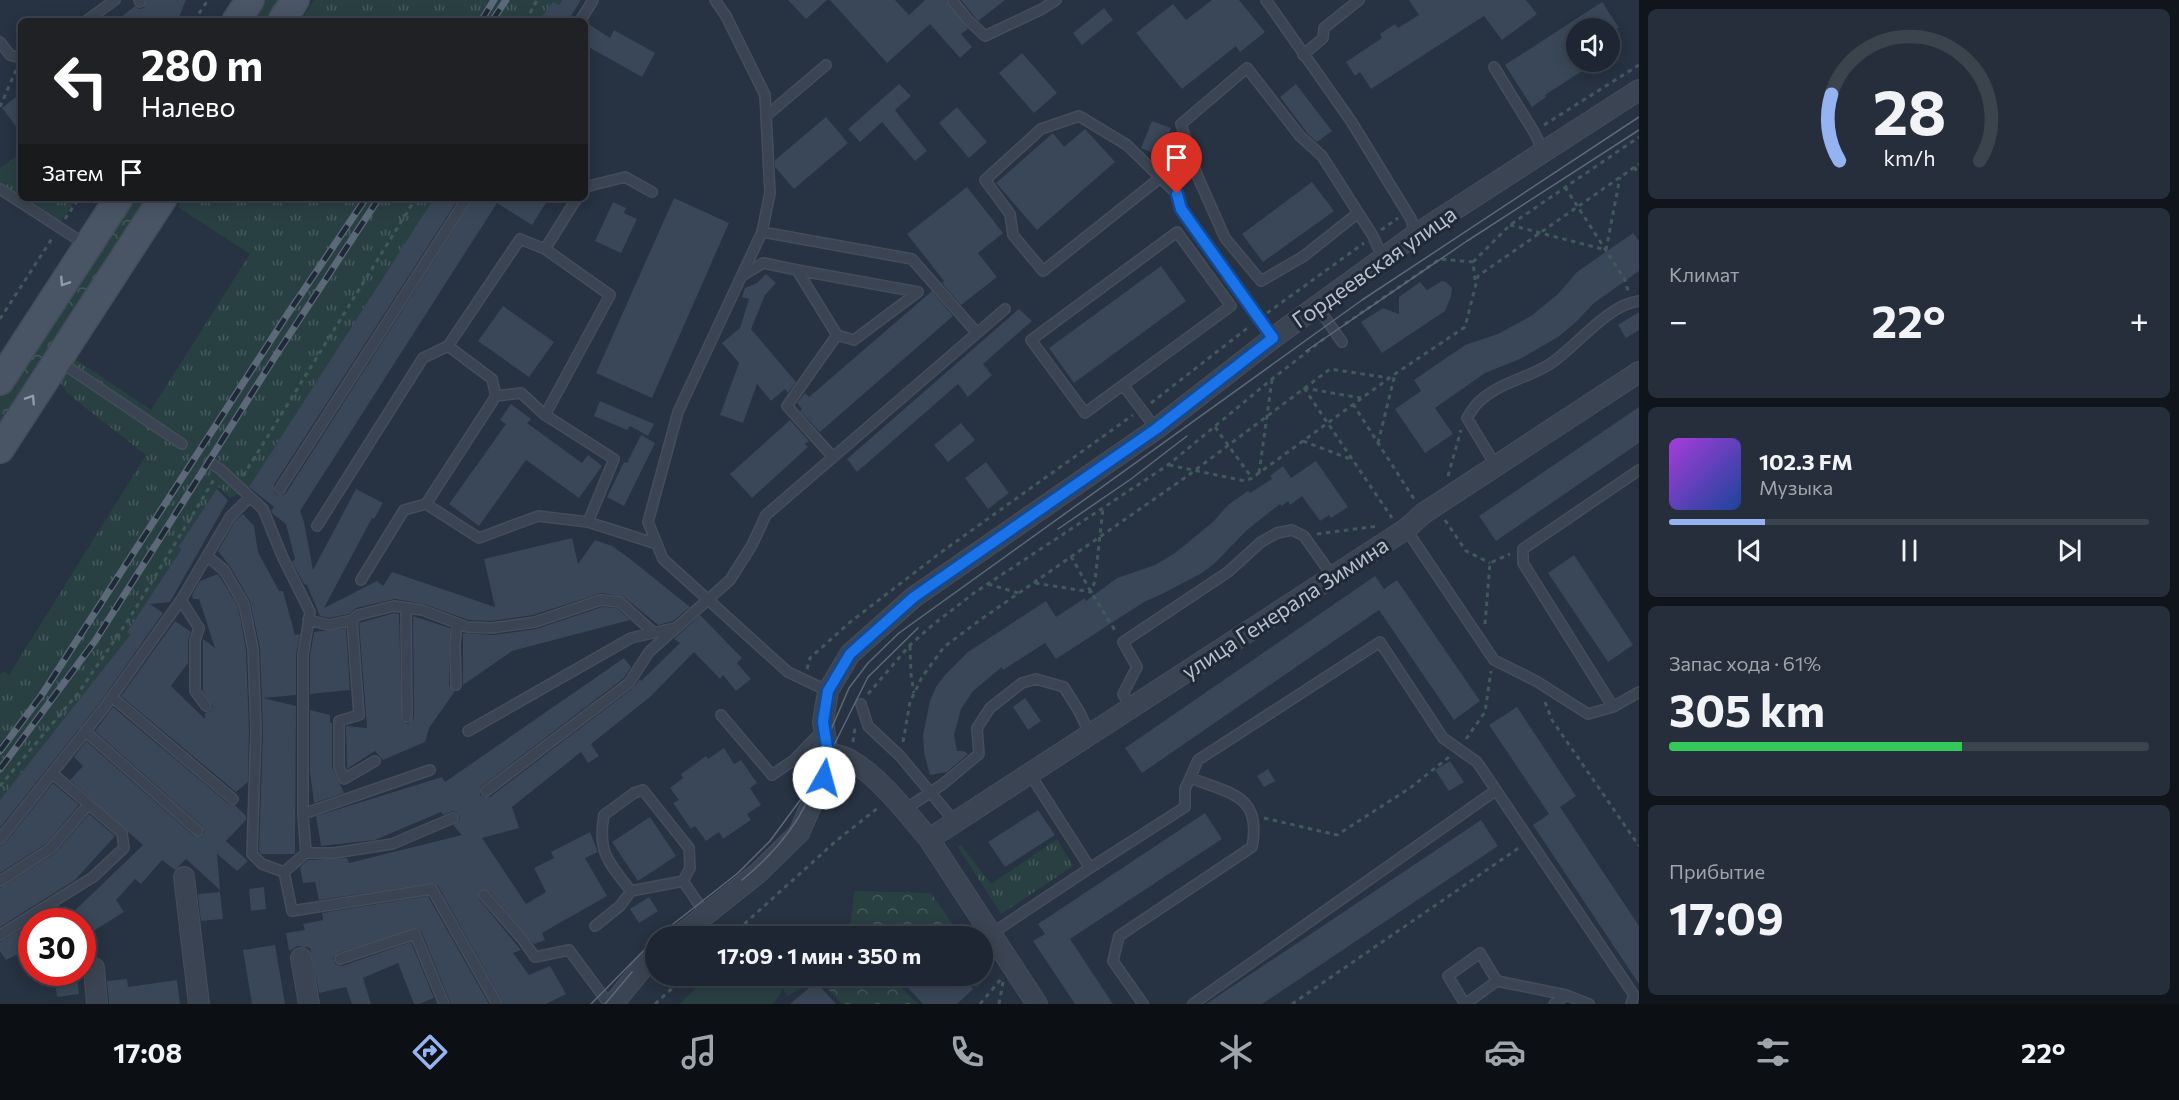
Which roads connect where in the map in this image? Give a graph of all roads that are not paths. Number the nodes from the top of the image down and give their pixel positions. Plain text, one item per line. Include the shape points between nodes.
1 (115, 0) edge
2 (250, 0) edge
3 (296, 0) edge
4 (593, 0) edge
5 (715, 0) edge
6 (952, 0) edge
7 (1056, 0) edge
8 (1266, 0) edge
9 (1359, 0) edge
10 (90, 18) edge
11 (238, 18) edge
12 (284, 18) edge
13 (582, 18) edge
14 (0, 42) edge
15 (1303, 55) junction
16 (18, 57) edge
17 (826, 65) dead end
18 (1494, 68) dead end
19 (1639, 90) edge
20 (766, 116) junction
21 (1544, 152) junction
22 (1160, 178) junction
23 (588, 186) edge
24 (0, 189) edge
25 (652, 192) dead end
26 (18, 200) edge
27 (19, 201) edge
28 (117, 201) edge
29 (161, 201) edge
30 (465, 201) edge
31 (575, 201) edge
32 (1358, 213) junction
33 (1413, 227) junction
34 (762, 232) junction
35 (87, 245) junction
36 (545, 249) junction
37 (1383, 259) junction
38 (797, 270) junction
39 (742, 276) junction
40 (1634, 301) edge
41 (1317, 306) junction
42 (1005, 309) dead end
43 (977, 333) junction
44 (837, 335) junction
45 (1273, 338) junction
46 (1342, 342) dead end
47 (448, 346) junction
48 (57, 360) junction
49 (1639, 372) edge
50 (0, 381) edge
51 (1123, 385) junction
52 (496, 396) junction
53 (545, 415) junction
54 (1156, 429) junction
55 (182, 444) dead end
56 (0, 449) edge
57 (834, 457) junction
58 (209, 462) dead end
59 (1496, 466) junction
60 (1639, 470) edge
61 (280, 489) dead end
62 (250, 497) junction
63 (426, 504) junction
64 (588, 522) junction
65 (317, 526) dead end
66 (1401, 528) junction
67 (657, 544) junction
68 (207, 556) junction
69 (1333, 577) junction
70 (361, 580) dead end
71 (708, 599) junction
72 (181, 600) junction
73 (405, 608) junction
74 (308, 620) junction
75 (352, 620) junction
76 (457, 623) junction
77 (677, 627) junction
78 (654, 633) junction
79 (456, 685) dead end
80 (828, 691) junction
81 (1639, 692) edge
82 (112, 697) junction
83 (861, 704) road end
84 (206, 706) dead end
85 (1613, 707) junction
86 (1131, 708) junction
87 (721, 715) dead end
88 (407, 717) dead end
89 (824, 729) junction
90 (468, 731) dead end
91 (85, 732) junction
92 (1090, 735) junction
93 (828, 753) junction
94 (375, 761) dead end
95 (430, 770) dead end
96 (52, 773) junction
97 (1030, 774) junction
98 (1191, 778) junction
99 (486, 791) dead end
100 (1495, 791) junction
101 (930, 792) junction
102 (233, 799) dead end
103 (898, 803) junction
104 (88, 805) junction
105 (303, 813) junction
106 (453, 818) dead end
107 (956, 822) junction
108 (198, 831) dead end
109 (0, 839) edge
110 (929, 840) junction
111 (306, 853) junction
112 (1090, 868) junction
113 (284, 872) junction
114 (184, 877) dead end
115 (0, 881) edge
116 (683, 881) junction
117 (631, 891) junction
118 (484, 895) dead end
119 (706, 915) junction
120 (595, 926) dead end
121 (692, 926) edge
122 (986, 926) edge
123 (993, 933) edge
124 (0, 935) edge
125 (993, 937) edge
126 (301, 958) dead end
127 (340, 959) dead end
128 (645, 964) edge
129 (1497, 981) junction
130 (96, 986) edge
131 (1566, 995) junction
132 (98, 1004) edge
133 (200, 1004) edge
134 (309, 1004) edge
135 (444, 1004) edge
136 (497, 1004) edge
137 (611, 1004) edge
138 (1037, 1004) edge
139 (1143, 1004) edge
140 (1193, 1004) edge
141 (1554, 1004) edge
142 (1589, 1004) edge
143 (1630, 1004) edge

1 - 10 lane
2 - 11 main road
3 - 12 main road
4 - 13 lane
5 - 20 lane via 765,95
6 - 7 lane via 985,36
8 - 15 lane
9 - 15 lane via 1324,28 1323,38
14 - 16 lane via 10,55
15 - 33 lane via 1351,121
17 - 20 lane
18 - 21 lane
19 - 21 street, Гордеевская улица
20 - 34 lane via 770,193
21 - 33 street, Гордеевская улица
22 - 22 lane via 1127,145 1079,116 1041,129 985,180 1010,214 1013,235 1043,271
22 - 45 lane via 1177,194 1181,209
23 - 25 lane via 626,177
24 - 26 lane
27 - 35 lane
28 - 35 main road
29 - 48 main road
30 - 61 lane
31 - 36 lane
32 - 32 lane via 1322,156 1300,136 1247,68 1181,124 1197,175 1225,238 1261,281 1304,256
32 - 37 lane
33 - 37 street, Гордеевская улица
34 - 39 lane
34 - 43 lane via 912,259
35 -> 50 main road
36 - 47 lane via 520,238
36 - 53 lane via 610,295
37 - 41 street, Гордеевская улица
38 - 39 lane via 763,263
38 - 44 lane
38 - 44 lane via 918,292 855,340
39 - 67 lane via 678,412 648,522
40 - 59 lane via 1605,317 1548,365 1479,400 1467,418
41 - 45 street, Гордеевская улица
41 - 46 lane
42 - 43 lane
43 - 57 lane
44 - 57 lane via 787,406
45 - 54 street, Гордеевская улица
47 - 52 lane via 492,379
47 - 65 lane via 423,358
48 - 55 lane
56 -> 48 main road
49 - 59 street, улица Генерала Зимина
51 - 51 lane via 1084,413 1031,340 1178,232 1231,306
51 - 54 lane
52 - 53 lane via 521,393
52 - 63 lane
53 - 64 lane via 614,459
54 - 80 street, Гордеевская улица via 914,597 850,654
57 - 71 lane via 766,515 730,580
58 - 62 lane
59 - 66 street, улица Генерала Зимина
60 - 85 lane via 1523,549 1523,563
62 - 68 lane via 230,517
62 - 74 lane via 263,509 310,612
63 - 64 lane via 479,538 538,516
63 - 70 lane via 404,510
64 - 67 lane
66 - 69 street, улица Генерала Зимина
66 - 85 lane via 1494,660 1588,714
67 - 71 lane via 663,559
68 - 72 lane
68 - 113 lane via 225,570 244,604 253,650 256,730 252,854 262,864
69 - 86 street, улица Генерала Зимина
69 - 86 lane via 1304,536 1292,530 1261,542 1228,572 1123,642 1137,667 1123,694
71 - 77 lane
71 - 80 lane via 788,672
72 - 82 lane
72 - 84 lane via 199,628 195,641 195,691
73 - 75 lane via 394,606
73 - 76 lane
73 - 88 lane
74 - 75 lane via 329,625
74 - 105 lane via 303,655
75 - 94 lane via 359,715 339,722 339,767 344,779
76 - 78 lane via 492,628 536,622 600,600 620,602
76 - 79 lane
77 - 78 lane
77 - 99 lane via 649,652 629,683
78 - 90 lane via 631,638
80 - 89 street, Гордеевская улица
81 - 85 lane
82 - 91 lane
82 - 102 lane
83 - 101 lane via 868,726
86 - 92 street, улица Генерала Зимина
87 - 89 lane via 772,775 794,760
89 - 93 street, Гордеевская улица
91 - 96 lane
91 - 108 lane
92 - 97 street, улица Генерала Зимина
92 - 101 lane via 1064,687 1036,679 1022,683 990,708 977,728 979,754
93 - 103 street via 849,759
93 - 119 street, Гордеевская улица via 824,778 799,833
95 - 105 lane
96 - 104 lane
96 - 109 lane
97 - 107 street, улица Генерала Зимина
97 - 112 lane
98 - 100 lane via 1198,760 1380,642 1443,738 1477,762
98 - 112 lane via 1185,789 1185,807
98 - 139 lane via 1241,798 1253,816 1252,847 1119,936 1113,961
100 - 140 lane
100 - 143 lane via 1634,995
101 - 103 lane
101 - 107 lane
103 - 110 street
104 - 115 lane via 50,849
104 - 124 lane via 122,833 124,848 93,877
105 - 111 lane
106 - 111 lane via 392,844
107 - 110 street, улица Генерала Зимина
110 - 122 street
111 - 113 lane
112 - 123 lane
113 - 136 lane via 292,911 432,889
114 - 133 street
116 - 117 lane
116 - 117 lane via 690,868 689,848 643,789 604,815 600,834 607,860
116 - 119 lane
117 - 120 lane via 620,906
118 - 137 lane via 535,957 569,950
119 - 121 street, Гордеевская улица
125 - 138 street
126 - 134 street
127 - 135 lane via 415,934
128 - 137 street
129 - 129 lane via 1465,1004 1448,976 1480,953
129 - 131 lane
130 - 132 street
131 - 141 lane
131 - 142 lane

